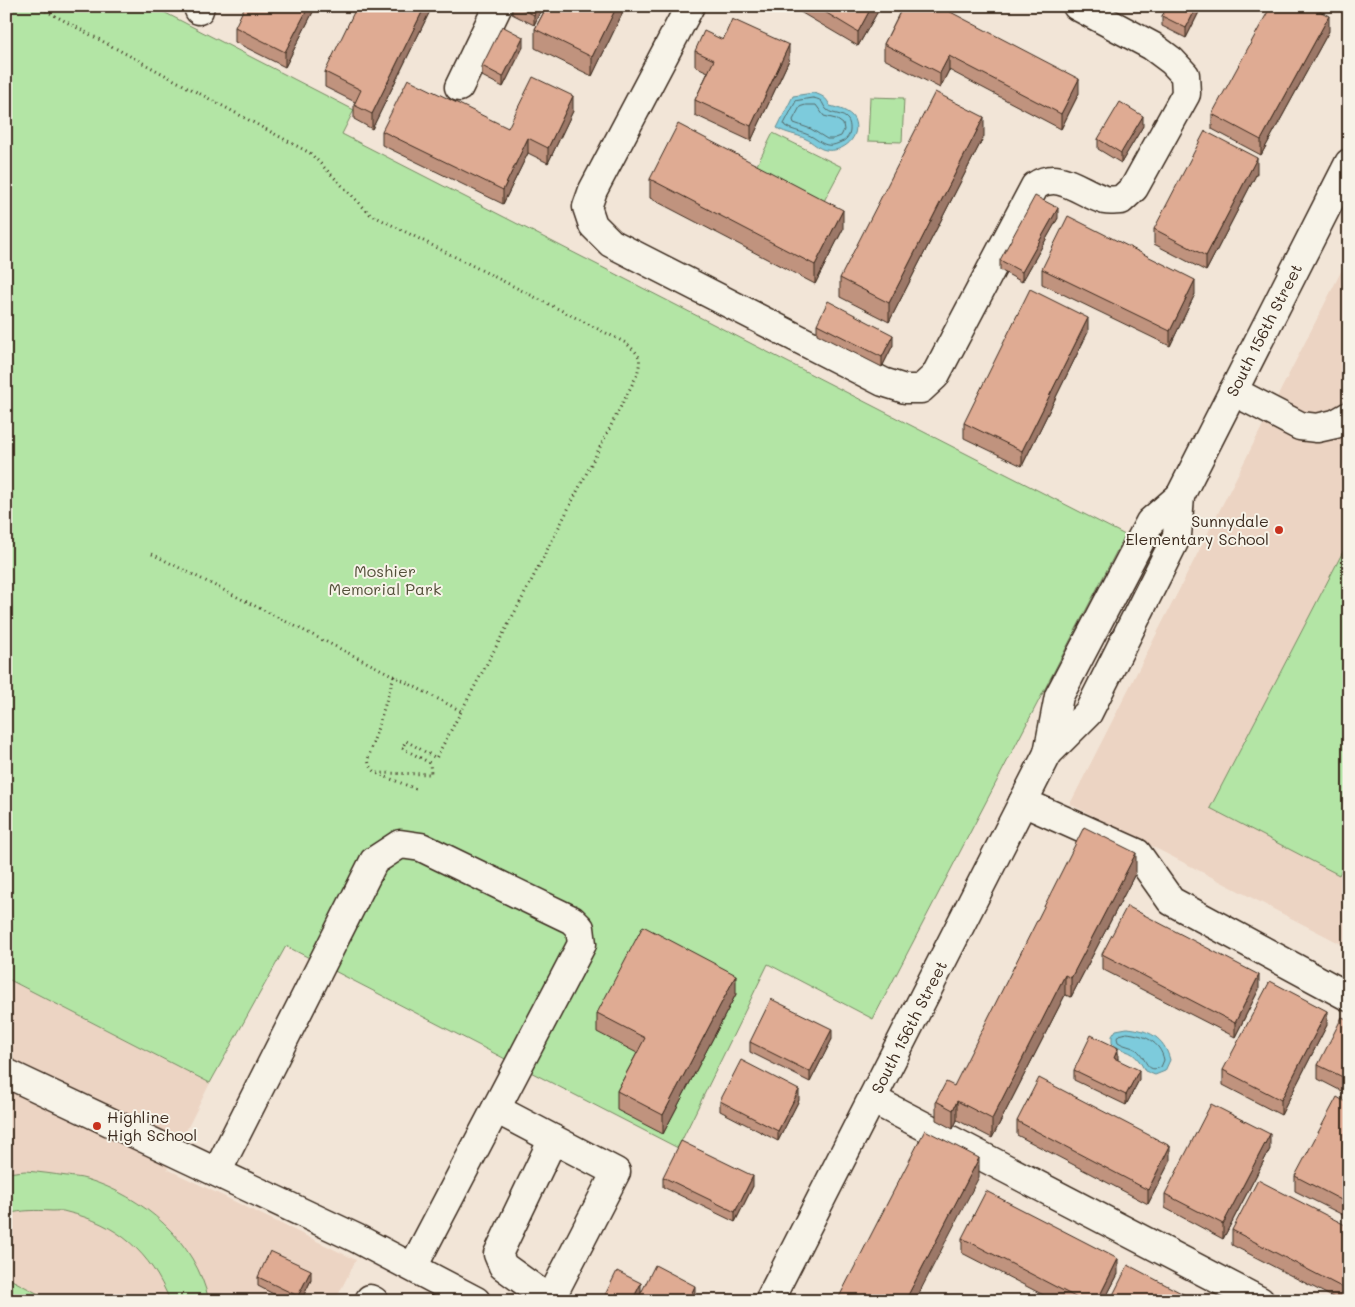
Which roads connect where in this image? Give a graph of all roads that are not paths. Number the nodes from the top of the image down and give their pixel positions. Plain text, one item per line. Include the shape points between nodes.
1 (498, 6) edge
2 (690, 6) edge
3 (1077, 6) edge
4 (459, 87) dead end
5 (1349, 163) edge
6 (1233, 391) junction
7 (1349, 416) edge
8 (1023, 802) junction
9 (1349, 997) edge
10 (6, 1073) edge
11 (872, 1099) junction
12 (496, 1109) junction
13 (553, 1139) junction
14 (217, 1172) junction
15 (413, 1267) junction
16 (369, 1301) edge
17 (374, 1301) edge
18 (476, 1301) edge
19 (769, 1301) edge
20 (1260, 1301) edge

1 - 4 main road
2 - 3 main road via 593,190 587,207 593,225 611,243 883,382 905,389 921,389 935,376 1035,186 1044,180 1058,180 1106,201 1121,200 1134,188 1186,94 1185,75 1172,60
5 - 6 main road, South 156th Street
6 - 7 main road via 1300,426 1317,428 1335,424
6 - 8 main road, South 156th Street via 1180,496 1150,522 1059,696 1048,754
8 - 9 main road via 1137,853 1171,901
8 - 11 main road, South 156th Street
10 - 14 main road
11 - 19 main road, South 156th Street
11 - 20 main road
12 - 13 main road
12 - 14 main road via 582,944 580,928 572,920 420,847 400,844 374,861
12 - 15 main road
13 - 13 main road via 498,1254 503,1266 550,1300 616,1172
14 - 15 main road
15 - 18 main road
16 - 17 main road

